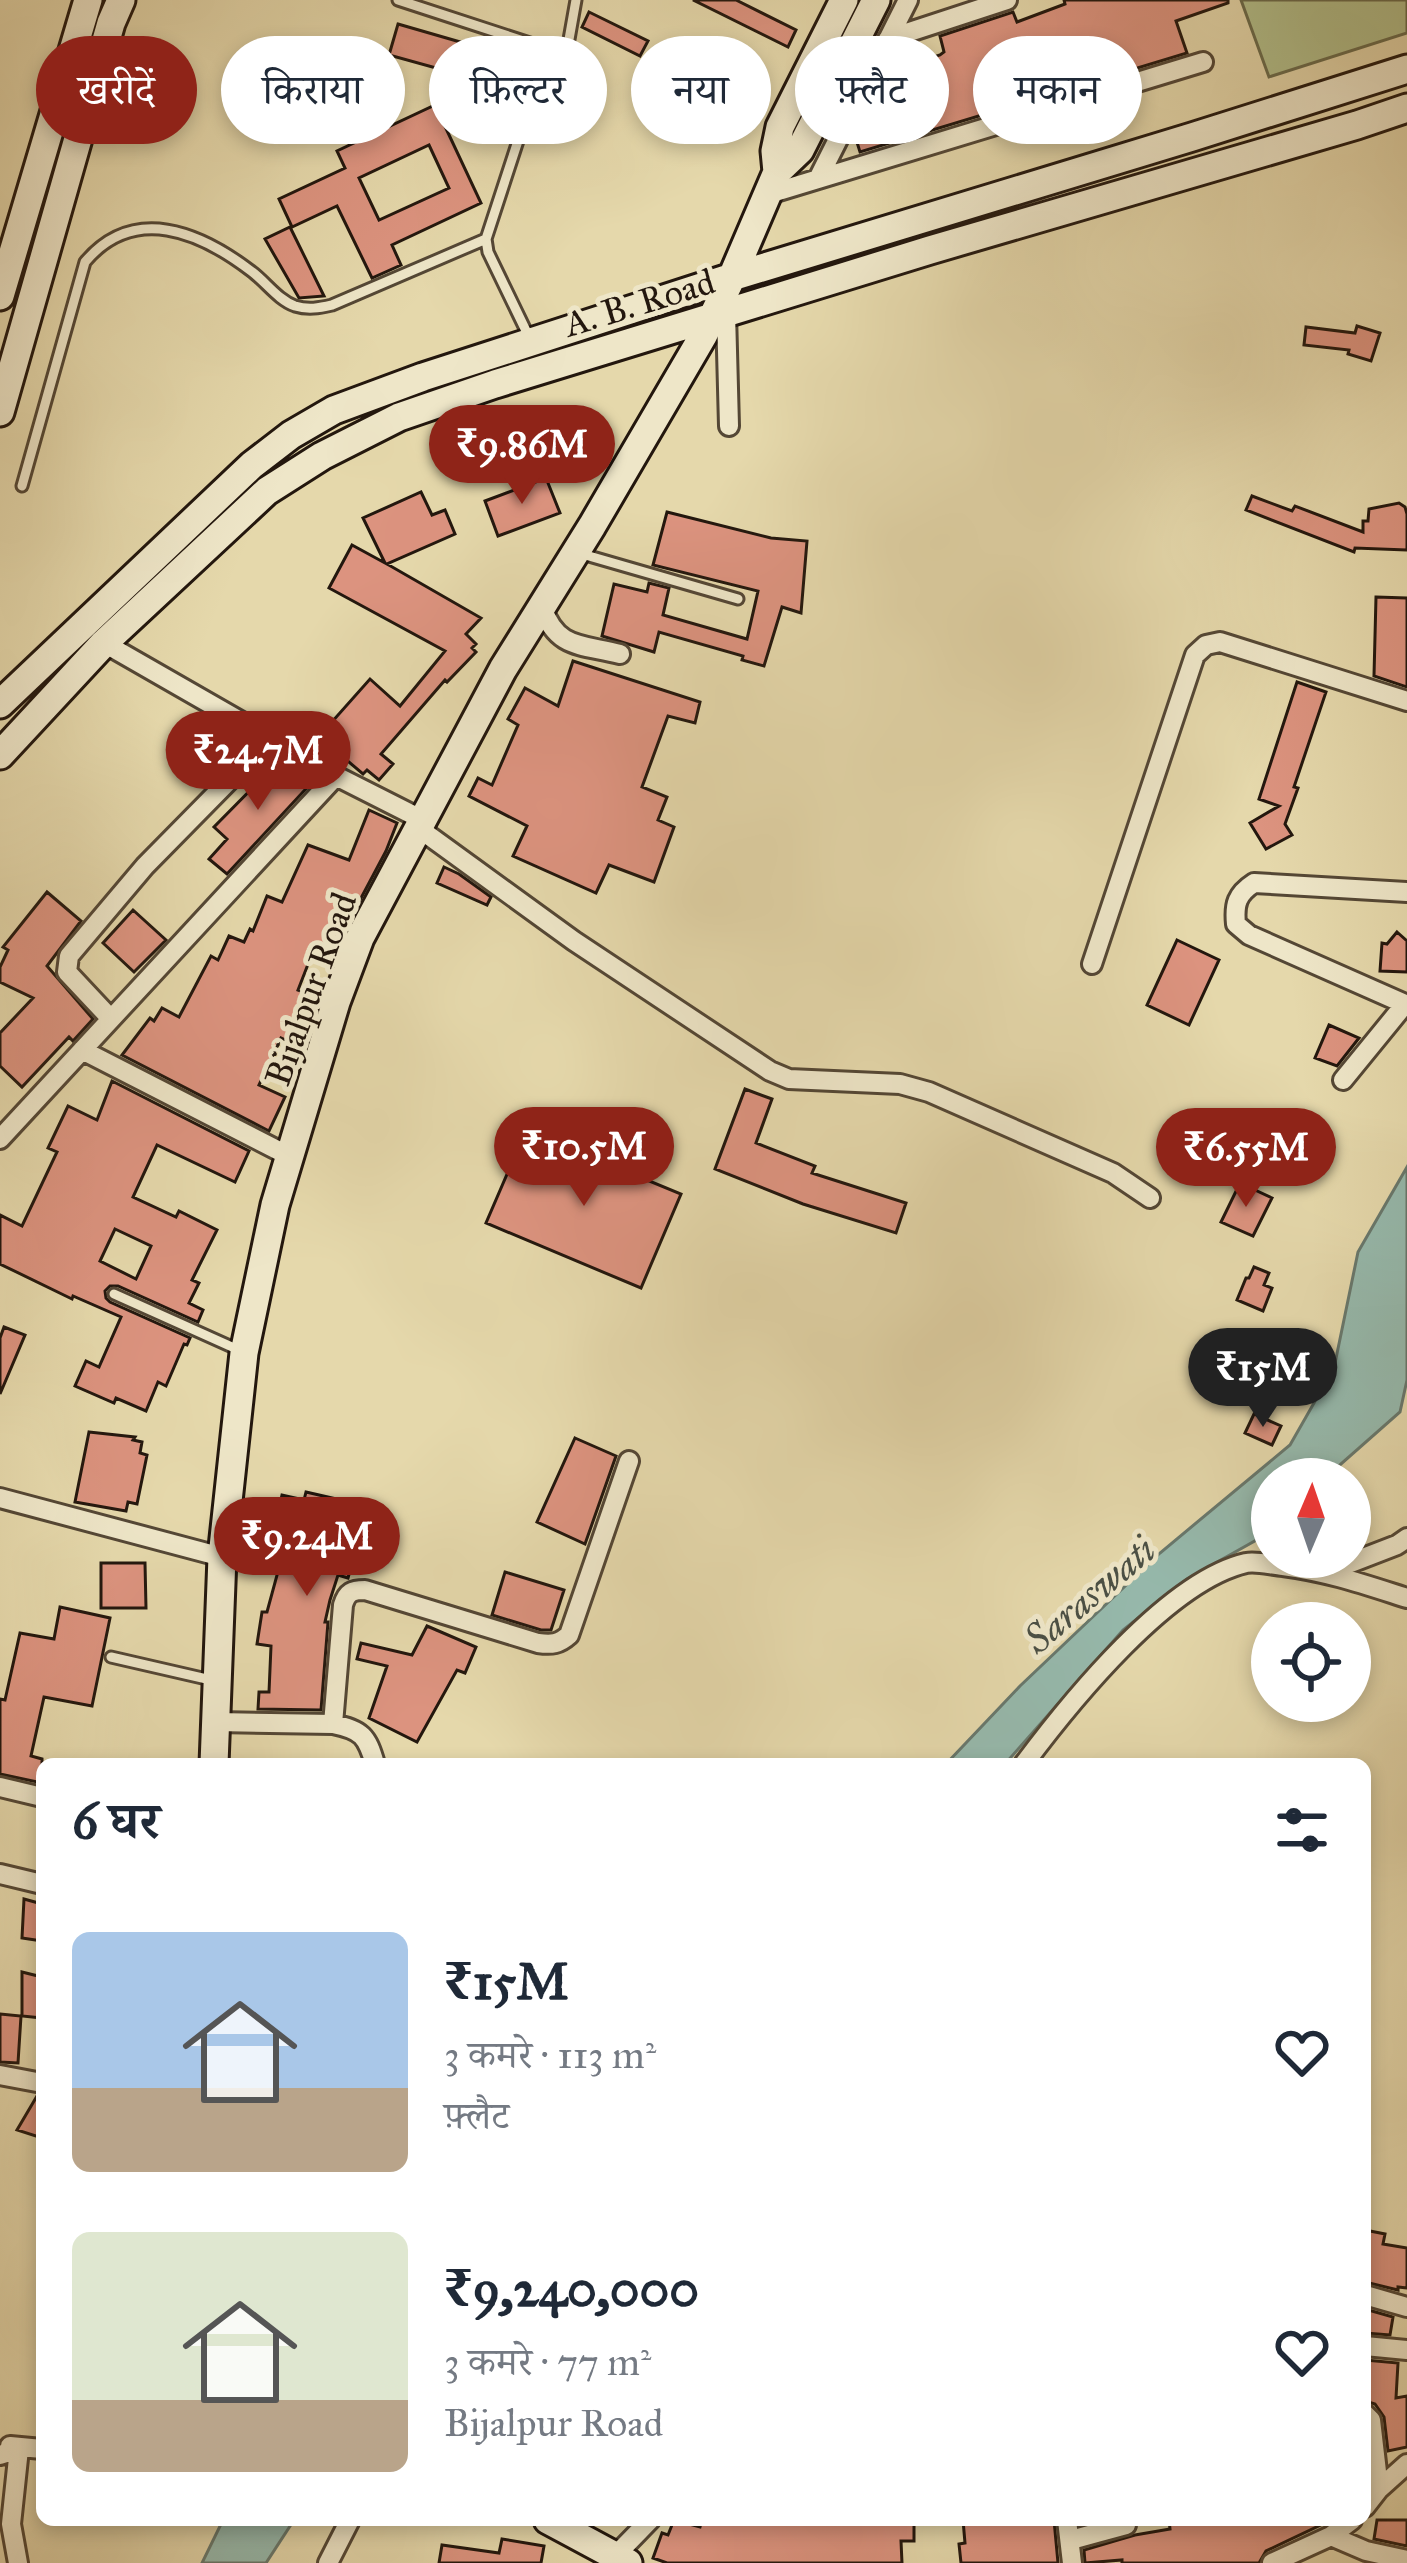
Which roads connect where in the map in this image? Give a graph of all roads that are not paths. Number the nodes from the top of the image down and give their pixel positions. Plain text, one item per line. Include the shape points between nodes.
1 (88, 0) edge
2 (121, 0) edge
3 (398, 0) edge
4 (576, 0) edge
5 (844, 0) edge
6 (876, 0) edge
7 (908, 0) edge
8 (1007, 0) edge
9 (508, 36) edge
10 (570, 36) edge
11 (890, 36) edge
12 (897, 36) edge
13 (1203, 62) dead end
14 (1407, 69) edge
15 (1407, 108) edge
16 (517, 144) edge
17 (836, 144) edge
18 (818, 179) junction
19 (773, 183) junction
20 (486, 238) junction
21 (732, 277) junction
22 (0, 296) edge
23 (719, 315) junction
24 (532, 341) junction
25 (0, 412) edge
26 (729, 426) dead end
27 (22, 486) dead end
28 (575, 552) junction
29 (738, 599) dead end
30 (542, 607) junction
31 (104, 643) junction
32 (620, 654) dead end
33 (1407, 701) edge
34 (0, 704) edge
35 (271, 738) junction
36 (0, 755) edge
37 (336, 776) junction
38 (420, 824) junction
39 (1407, 892) edge
40 (1092, 964) dead end
41 (1406, 1003) edge
42 (111, 1019) junction
43 (82, 1050) junction
44 (1343, 1080) dead end
45 (0, 1139) edge
46 (290, 1156) junction
47 (1150, 1198) dead end
48 (114, 1294) dead end
49 (244, 1353) junction
50 (629, 1461) dead end
51 (0, 1498) edge
52 (1407, 1538) edge
53 (1371, 1555) edge
54 (222, 1557) junction
55 (1251, 1562) edge
56 (1345, 1578) edge
57 (1407, 1598) edge
58 (111, 1657) dead end
59 (217, 1681) junction
60 (215, 1722) junction
61 (333, 1724) junction
62 (214, 1758) edge
63 (373, 1758) edge
64 (1028, 1758) edge
65 (0, 1787) edge
66 (36, 1796) edge
67 (0, 1874) edge
68 (36, 1883) edge
69 (0, 2075) edge
70 (36, 2082) edge
71 (1371, 2297) edge
72 (1407, 2307) edge
73 (1371, 2347) edge
74 (1407, 2350) edge
75 (1371, 2420) edge
76 (6, 2449) edge
77 (1407, 2464) edge
78 (1379, 2489) junction
79 (1371, 2499) edge
80 (347, 2526) edge
81 (559, 2526) edge
82 (646, 2526) edge
83 (1115, 2526) edge
84 (1344, 2526) edge
85 (1069, 2530) edge
86 (1331, 2536) junction
87 (622, 2559) edge
88 (1407, 2560) edge
89 (18, 2563) edge
90 (328, 2563) edge
91 (1072, 2563) edge
92 (1272, 2563) edge

1 - 22 main road
2 - 25 main road
3 - 9 lane
4 - 10 lane
5 - 19 main road via 780,127
6 - 19 main road via 800,150
7 - 11 street
8 - 12 street
13 - 18 street
14 - 21 main road, A. B. Road
15 - 23 main road, A. B. Road
16 - 20 lane
17 - 18 street
18 - 19 street
19 - 21 main road, Bijalpur Road
20 - 24 lane
20 - 27 lane via 313,309 286,302 197,238 171,230 121,234 85,262
21 - 23 main road, Bijalpur Road
21 - 24 main road, A. B. Road
23 - 26 street
23 - 28 main road, Bijalpur Road
23 - 31 main road, A. B. Road via 399,417 322,456 267,491
24 - 34 main road, A. B. Road via 334,410 291,435
28 - 29 lane
28 - 30 main road, Bijalpur Road
30 - 32 street via 559,638
30 - 38 main road, Bijalpur Road
31 - 35 street
31 - 36 main road, A. B. Road
33 - 40 street via 1206,644 1195,655
35 - 37 street
35 - 42 street via 69,956 67,972
37 - 38 street
37 - 42 street
38 - 46 main road, Bijalpur Road via 352,959
38 - 47 street via 574,941 770,1071 929,1092 1113,1173
39 - 41 street via 1254,883 1234,905 1236,924 1249,935
41 - 44 street
42 - 43 street
43 - 45 street
43 - 46 street
46 - 49 main road, Bijalpur Road
48 - 49 lane
49 - 54 main road, Bijalpur Road
50 - 61 street via 560,1642 538,1643 354,1590 344,1604
51 - 54 street
52 - 53 street
54 - 59 main road, Bijalpur Road
55 - 64 street via 1204,1580 1145,1626
56 - 57 street
58 - 59 lane
59 - 60 main road, Bijalpur Road
60 - 61 street
60 - 62 main road, Bijalpur Road
61 - 63 street via 363,1735
65 - 66 street
67 - 68 street
69 - 70 street
71 - 72 street
73 - 74 street
75 - 78 street
76 - 89 street
77 - 78 street
78 - 79 street
80 - 90 street
81 - 87 main road
82 - 87 street
83 - 85 street
84 - 86 street
85 - 91 street
86 - 88 street
86 - 92 street

